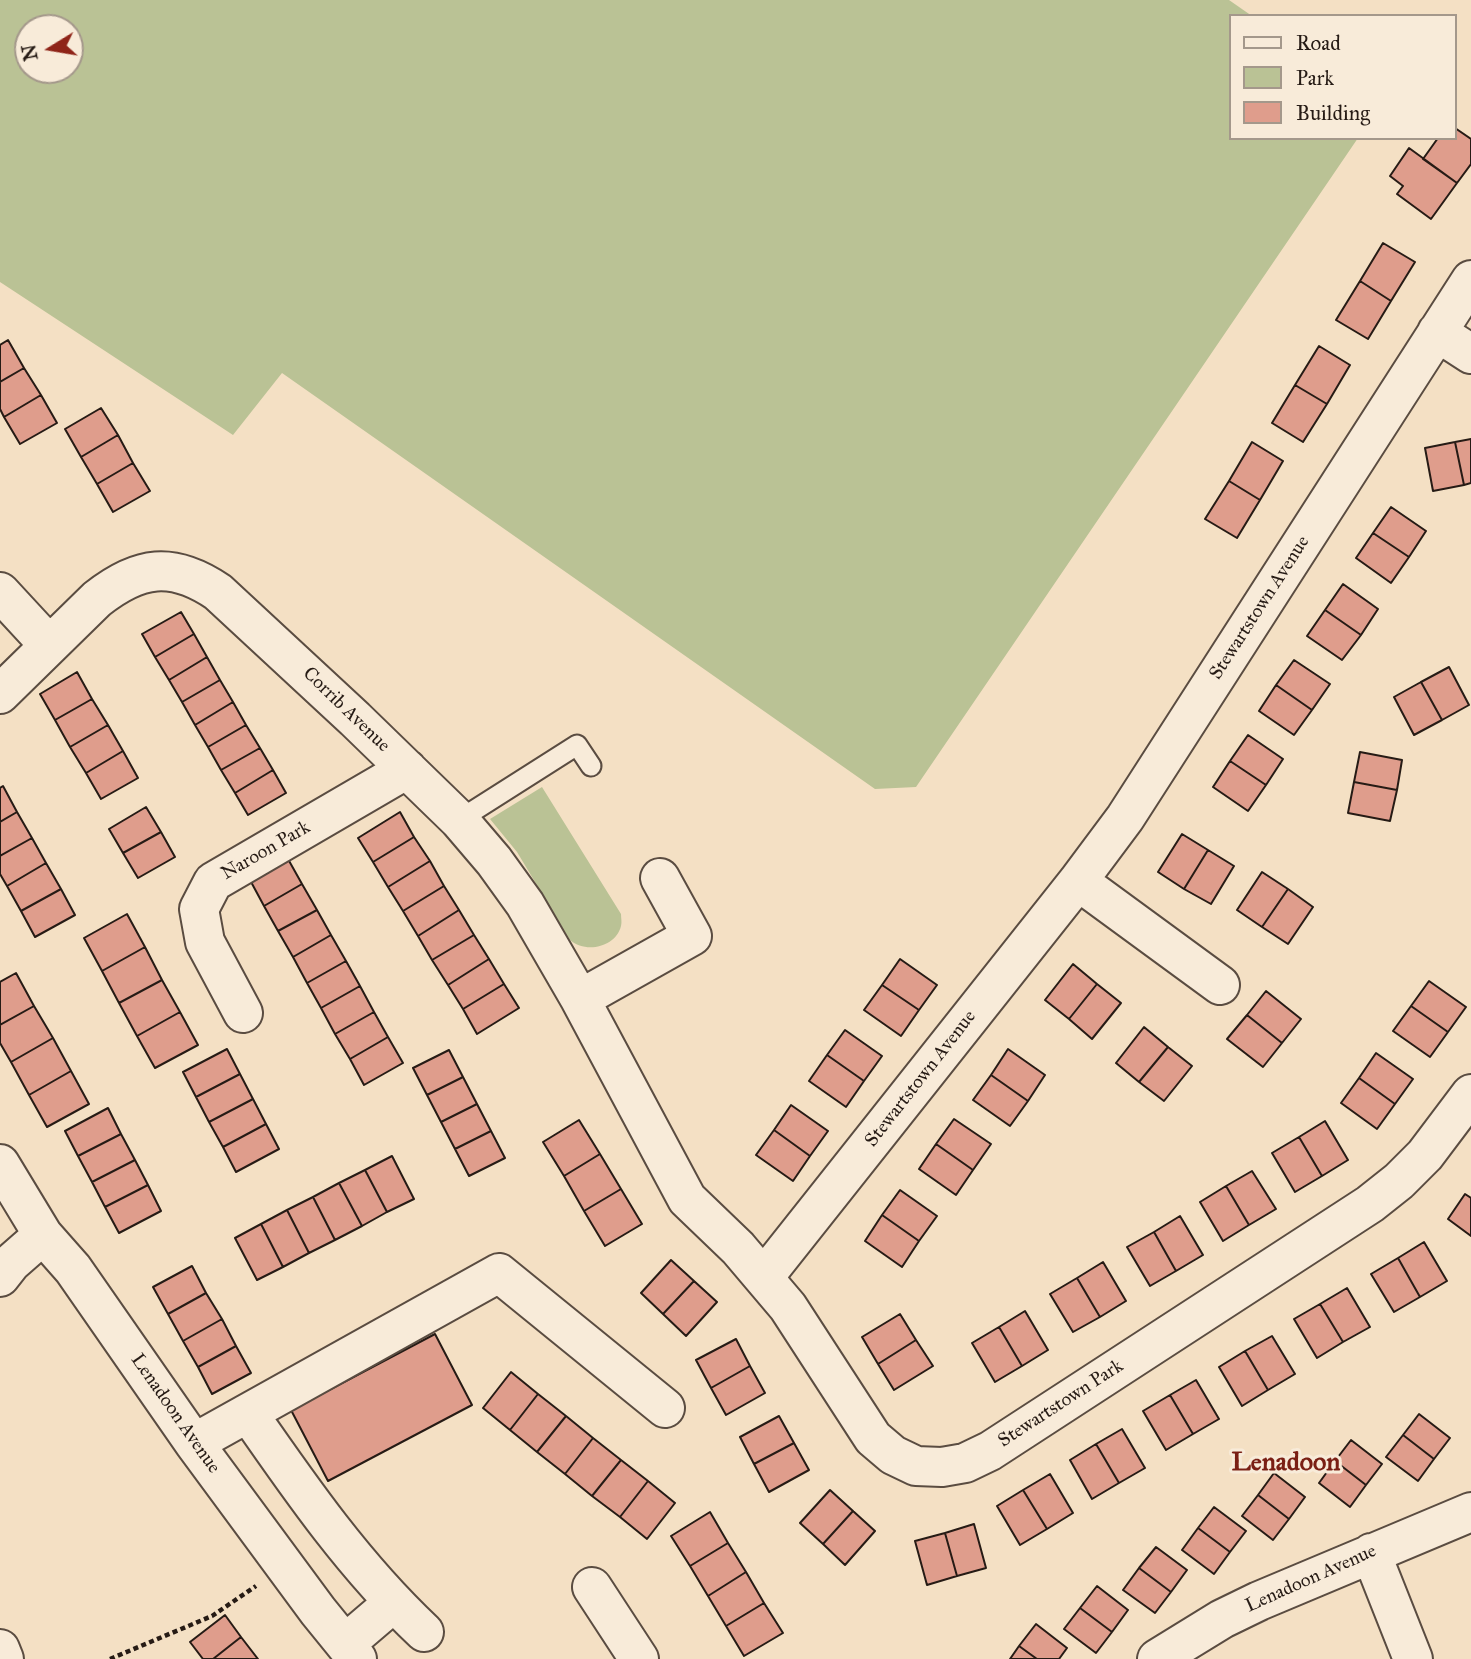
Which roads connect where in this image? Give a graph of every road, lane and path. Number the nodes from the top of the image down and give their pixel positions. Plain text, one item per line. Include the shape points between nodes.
1 (1471, 280) edge
2 (1437, 332) junction
3 (1471, 354) edge
4 (0, 592) edge
5 (49, 645) junction
6 (0, 694) edge
7 (591, 766) dead end
8 (407, 769) junction
9 (459, 820) junction
10 (660, 877) dead end
11 (1078, 881) junction
12 (1220, 985) dead end
13 (580, 999) junction
14 (243, 1013) dead end
15 (1471, 1094) edge
16 (0, 1164) edge
17 (687, 1199) joint
18 (43, 1235) junction
19 (0, 1277) edge
20 (764, 1277) junction
21 (665, 1408) dead end
22 (248, 1413) junction
23 (194, 1443) junction
24 (1471, 1512) edge
25 (1371, 1553) junction
26 (285, 1567) junction
27 (592, 1587) dead end
28 (393, 1603) junction
29 (425, 1632) dead end
30 (0, 1649) edge
31 (351, 1651) edge
32 (4, 1659) edge
33 (110, 1659) edge
34 (639, 1659) edge
35 (1157, 1659) edge
36 (1413, 1659) edge

1 - 2 street, Stewartstown Avenue
2 - 3 street
2 - 11 street, Stewartstown Avenue via 1125,818
4 - 5 street
5 - 6 street, Corrib Avenue
5 - 8 street, Corrib Avenue via 114,585 155,570 178,572 200,580 228,601
7 - 9 lane via 577,745
8 - 9 street, Corrib Avenue
8 - 14 street, Naroon Park via 213,882 199,909 205,942
9 - 13 street, Corrib Avenue via 525,904
10 - 13 street via 692,936
11 - 12 street
11 - 20 street, Stewartstown Avenue
13 - 17 street, Corrib Avenue
15 - 20 street, Stewartstown Park via 1425,1155 1370,1204 965,1463 916,1466 873,1438 801,1325
16 - 18 street, Lenadoon Avenue
17 - 20 street, Stewartstown Park
18 - 19 street
18 - 23 street, Lenadoon Avenue via 73,1269
21 - 22 street via 499,1273
22 - 23 street
22 - 28 street via 314,1508
23 - 26 street, Lenadoon Avenue
24 - 25 street, Lenadoon Avenue
25 - 35 street, Lenadoon Avenue via 1222,1619
25 - 36 street
26 - 31 street, Lenadoon Avenue
26 - 33 path via 212,1616
27 - 34 street
28 - 29 street
28 - 31 street
30 - 32 street

